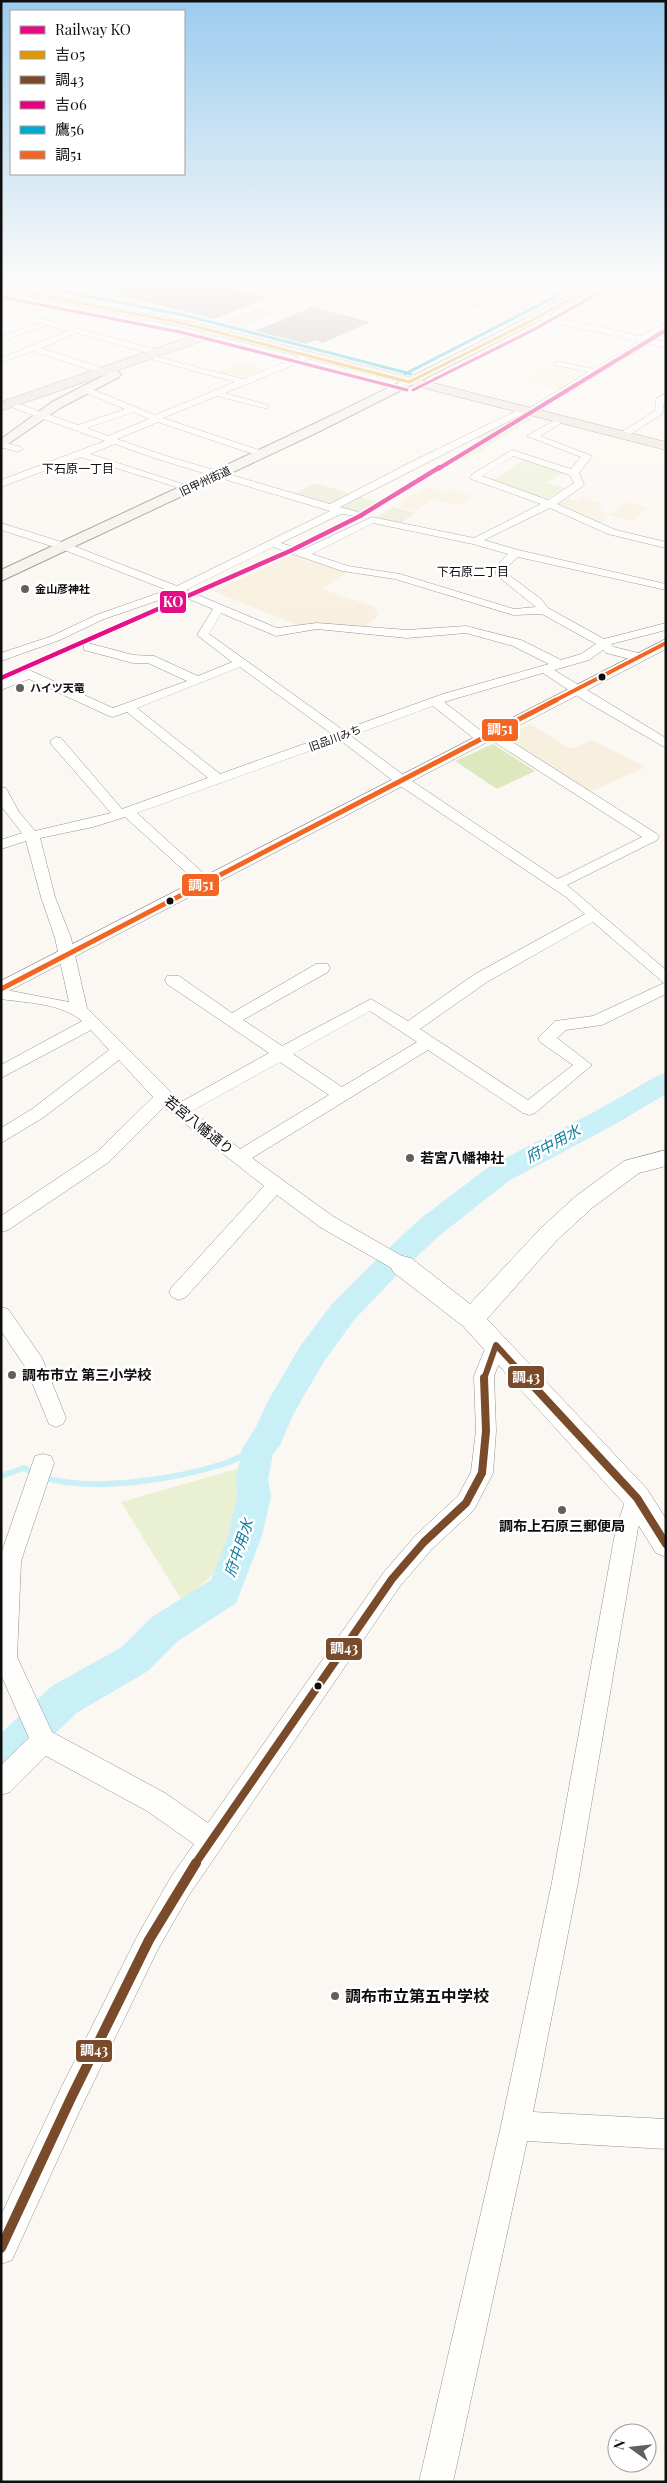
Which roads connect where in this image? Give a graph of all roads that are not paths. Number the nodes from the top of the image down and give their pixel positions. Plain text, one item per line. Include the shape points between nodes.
1 (19, 402) edge
2 (24, 402) edge
3 (58, 402) edge
4 (61, 402) edge
5 (113, 402) edge
6 (196, 402) edge
7 (247, 402) edge
8 (368, 402) edge
9 (486, 402) edge
10 (543, 402) edge
11 (660, 402) edge
12 (56, 405) junction
13 (6, 406) edge
14 (265, 407) dead end
15 (132, 410) junction
16 (525, 412) junction
17 (42, 416) junction
18 (156, 419) junction
19 (557, 422) junction
20 (77, 428) junction
21 (622, 435) junction
22 (111, 440) junction
23 (3, 443) edge
24 (666, 446) edge
25 (18, 449) dead end
26 (666, 451) edge
27 (81, 454) junction
28 (262, 454) junction
29 (574, 473) junction
30 (220, 474) junction
31 (1, 484) edge
32 (190, 488) junction
33 (548, 505) junction
34 (336, 509) junction
35 (354, 514) dead end
36 (1, 526) edge
37 (475, 541) junction
38 (271, 543) junction
39 (664, 543) edge
40 (66, 548) junction
41 (516, 553) junction
42 (301, 555) junction
43 (1, 576) edge
44 (666, 587) edge
45 (178, 590) junction
46 (219, 608) junction
47 (544, 610) junction
48 (666, 626) edge
49 (603, 643) junction
50 (666, 643) edge
51 (88, 647) dead end
52 (1, 657) edge
53 (638, 657) junction
54 (241, 662) junction
55 (559, 664) junction
56 (545, 669) junction
57 (198, 681) junction
58 (1, 686) edge
59 (576, 690) junction
60 (435, 702) junction
61 (129, 708) junction
62 (342, 736) junction
63 (486, 736) junction
64 (56, 741) dead end
65 (666, 744) edge
66 (219, 780) junction
67 (401, 780) junction
68 (1, 791) edge
69 (123, 813) junction
70 (32, 835) junction
71 (1, 845) edge
72 (206, 883) junction
73 (556, 885) junction
74 (596, 915) junction
75 (68, 954) junction
76 (322, 968) dead end
77 (666, 979) edge
78 (173, 980) dead end
79 (666, 988) edge
80 (1, 989) edge
81 (1, 994) edge
82 (79, 1010) junction
83 (230, 1020) junction
84 (93, 1022) junction
85 (408, 1029) junction
86 (428, 1042) junction
87 (119, 1051) junction
88 (280, 1054) junction
89 (1, 1072) edge
90 (340, 1095) junction
91 (163, 1097) junction
92 (180, 1110) junction
93 (1, 1137) edge
94 (239, 1158) junction
95 (666, 1158) edge
96 (275, 1186) junction
97 (1, 1224) edge
98 (402, 1265) joint
99 (179, 1292) dead end
100 (1, 1315) edge
101 (472, 1319) junction
102 (496, 1344) junction
103 (56, 1418) dead end
104 (43, 1462) dead end
105 (637, 1498) junction
106 (666, 1544) edge
107 (43, 1741) junction
108 (1, 1783) edge
109 (211, 1841) junction
110 (516, 2126) junction
111 (666, 2134) edge
112 (1, 2249) edge
113 (436, 2482) edge

1 - 13 highway
2 - 13 highway
3 - 12 main road
4 - 12 main road
5 - 15 street
6 - 18 street
7 - 14 street
8 - 28 main road, 旧甲州街道
9 - 16 main road
10 - 16 street
11 - 21 street via 659,412
12 - 17 main road
13 - 17 street
15 - 18 street
15 - 20 street
16 - 19 main road
16 - 21 main road
16 - 34 street via 414,464
17 - 20 street
17 - 23 main road
18 - 22 street
18 - 28 street
19 - 26 main road
19 - 29 street via 532,436 587,456
20 - 22 street
21 - 24 main road
22 - 27 street
22 - 30 street
23 - 25 street
27 - 31 street
27 - 32 street
28 - 30 main road, 旧甲州街道
29 - 33 street via 579,484
29 - 33 street via 512,453 474,477
30 - 32 main road, 旧甲州街道
30 - 34 street
32 - 40 main road, 旧甲州街道
33 - 37 street
33 - 39 street via 612,532
34 - 35 street
34 - 38 street
36 - 40 street
37 - 41 street
37 - 42 street via 372,520
38 - 42 street
38 - 45 street
40 - 43 main road, 旧甲州街道
40 - 45 street
41 - 44 street
41 - 47 street via 502,566 500,574 537,601
42 - 47 street via 346,569 420,582 513,612
45 - 46 street
45 - 52 street
46 - 54 street via 203,636
46 - 55 street via 276,632 316,626 407,634 466,629 517,643
47 - 49 street
48 - 49 street, 旧品川みち
49 - 53 street via 610,650
49 - 55 street, 旧品川みち via 585,656
50 - 53 street
51 - 57 street via 133,659 150,659
53 - 59 street
54 - 57 street
54 - 62 street
55 - 56 street, 旧品川みち
56 - 59 street
56 - 60 street, 旧品川みち
57 - 61 street
58 - 61 street via 29,674 113,713
59 - 63 street
59 - 65 street
60 - 62 street, 旧品川みち
60 - 63 street
61 - 66 street
62 - 66 street, 旧品川みち
62 - 67 street
63 - 67 street
63 - 73 street via 652,837
64 - 69 street
66 - 69 street, 旧品川みち
67 - 72 street
67 - 73 street
68 - 70 street
69 - 70 street, 旧品川みち via 93,823
69 - 72 street
70 - 71 street, 旧品川みち
70 - 75 street via 48,897
72 - 75 street
73 - 74 street
74 - 77 street
74 - 85 street via 481,978
75 - 80 street
75 - 82 street
76 - 83 street
78 - 83 street
79 - 86 street via 596,1021 561,1025 546,1038 584,1065 529,1109
81 - 82 street, 若宮八幡通り
82 - 84 street, 若宮八幡通り
83 - 88 street
84 - 87 street, 若宮八幡通り
84 - 89 street
85 - 86 street
85 - 88 street via 371,1004
86 - 90 street
87 - 91 street, 若宮八幡通り
87 - 93 street
88 - 90 street
88 - 92 street
90 - 94 street
91 - 92 street, 若宮八幡通り
91 - 97 street via 102,1157
92 - 94 street, 若宮八幡通り
94 - 96 street, 若宮八幡通り
95 - 101 street via 632,1167 584,1202 549,1234
96 - 98 street, 若宮八幡通り via 327,1222
96 - 99 street
98 - 101 street
100 - 103 street via 35,1364
101 - 102 street
102 - 105 street
102 - 109 street via 484,1376 486,1431 482,1473 466,1503 424,1542 392,1579
104 - 107 street via 10,1561 5,1657
105 - 106 street
105 - 110 street via 626,1528 564,1882
107 - 108 street
107 - 109 street via 156,1802
109 - 112 street via 149,1940
110 - 111 street
110 - 113 street

